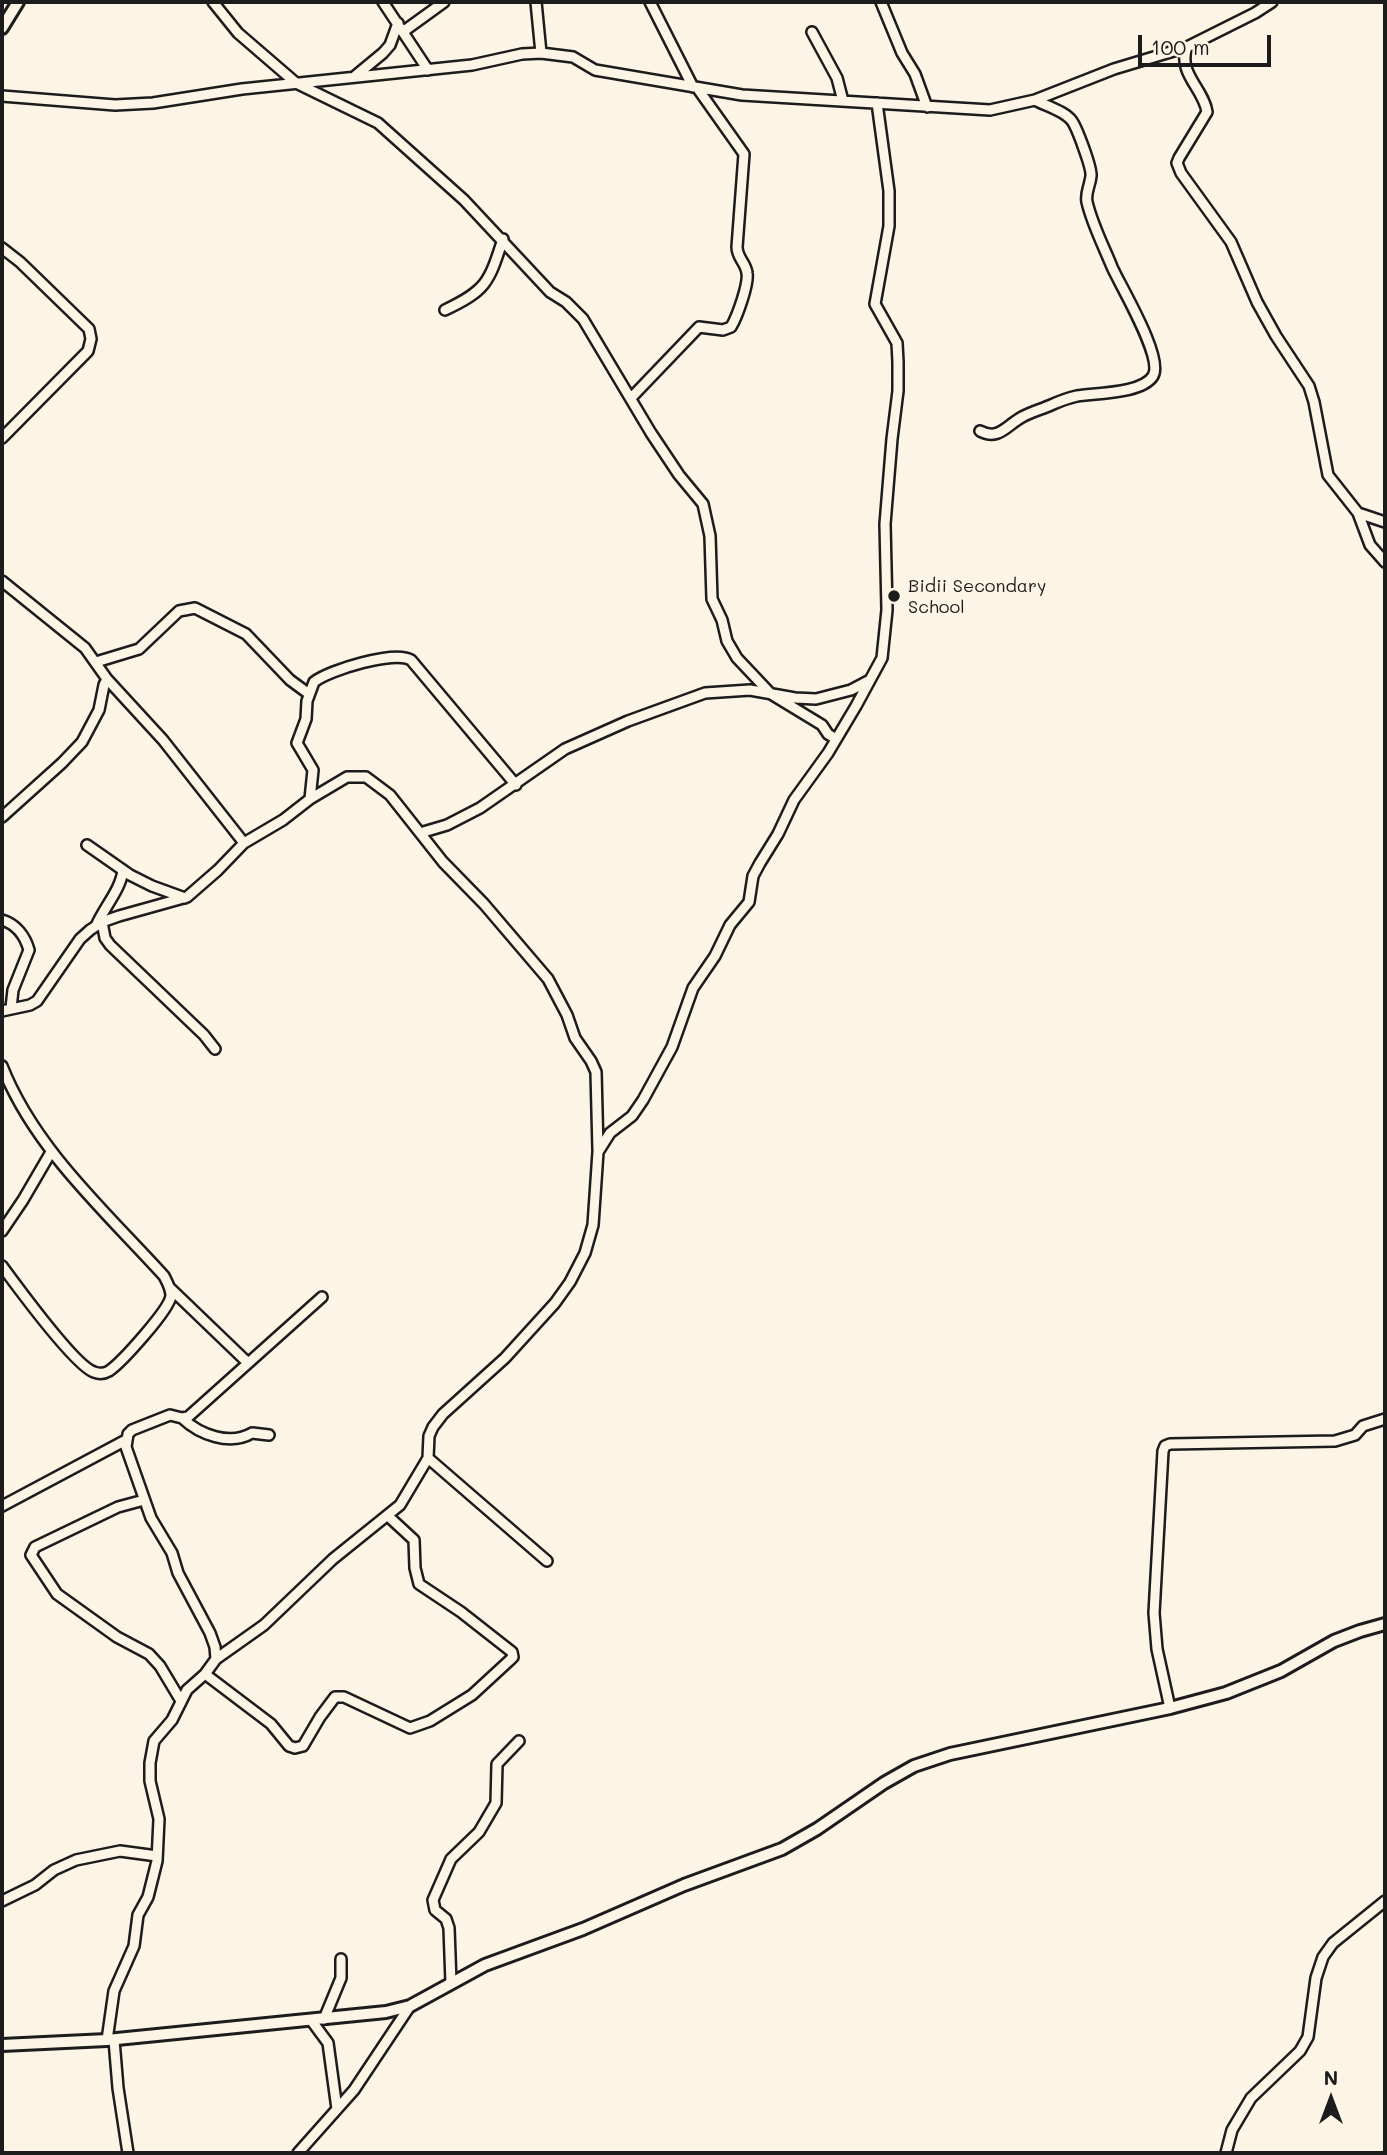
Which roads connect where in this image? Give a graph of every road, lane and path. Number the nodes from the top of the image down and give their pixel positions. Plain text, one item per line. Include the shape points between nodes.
1 (18, 2) edge
2 (213, 2) edge
3 (383, 2) edge
4 (444, 2) edge
5 (536, 2) edge
6 (650, 2) edge
7 (881, 2) edge
8 (1272, 2) edge
9 (401, 27) junction
10 (2, 28) edge
11 (812, 32) dead end
12 (1187, 47) junction
13 (541, 52) junction
14 (428, 70) junction
15 (354, 77) junction
16 (296, 83) junction
17 (696, 88) junction
18 (2, 96) edge
19 (1035, 100) junction
20 (843, 101) junction
21 (877, 103) junction
22 (927, 107) junction
23 (503, 239) junction
24 (2, 248) edge
25 (445, 310) dead end
26 (631, 398) junction
27 (980, 431) dead end
28 (2, 438) edge
29 (1358, 513) junction
30 (1385, 522) edge
31 (1385, 562) edge
32 (2, 581) edge
33 (96, 662) junction
34 (107, 679) junction
35 (871, 680) junction
36 (309, 694) junction
37 (771, 694) junction
38 (836, 739) junction
39 (516, 785) junction
40 (310, 799) junction
41 (2, 817) edge
42 (421, 833) junction
43 (244, 844) junction
44 (87, 845) dead end
45 (123, 870) junction
46 (185, 898) junction
47 (2, 920) edge
48 (99, 924) junction
49 (6, 1009) edge
50 (215, 1049) dead end
51 (2, 1066) edge
52 (51, 1152) junction
53 (598, 1152) junction
54 (2, 1231) edge
55 (2, 1266) edge
56 (170, 1288) junction
57 (322, 1297) dead end
58 (247, 1362) junction
59 (182, 1418) junction
60 (1385, 1419) edge
61 (268, 1435) dead end
62 (126, 1440) junction
63 (428, 1458) junction
64 (144, 1500) junction
65 (2, 1506) edge
66 (388, 1516) junction
67 (547, 1561) dead end
68 (1385, 1624) edge
69 (216, 1659) junction
70 (205, 1674) junction
71 (181, 1701) junction
72 (1170, 1708) junction
73 (519, 1741) dead end
74 (158, 1856) junction
75 (2, 1901) edge
76 (1385, 1901) edge
77 (341, 1959) dead end
78 (451, 1983) junction
79 (410, 2006) junction
80 (324, 2018) junction
81 (311, 2020) junction
82 (110, 2040) junction
83 (2, 2045) edge
84 (337, 2109) junction
85 (128, 2153) edge
86 (298, 2153) edge
87 (1226, 2153) edge

1 - 10 main road
2 - 16 street via 245,40
3 - 9 street
4 - 9 street
5 - 13 street
6 - 17 street
7 - 22 street
8 - 12 street
9 - 14 street
9 - 15 street via 383,53
11 - 20 street via 837,78
12 - 19 street
12 - 29 street via 1184,63 1208,113 1178,167 1231,242 1257,302 1309,386 1328,475
13 - 14 street
13 - 17 street via 573,57 595,70
14 - 15 street
15 - 16 street
16 - 18 street via 115,105
16 - 23 street via 378,123
17 - 20 street
17 - 26 street via 744,155 737,247 746,282 731,327 699,327
19 - 22 street via 977,111
19 - 27 street via 1067,116 1075,127 1091,172 1086,198 1089,209 1142,324 1154,371 1143,383 1115,393 1061,400 1021,417 1002,432
20 - 21 street
21 - 22 street
21 - 35 street via 889,226 875,304 897,342 898,391 886,524 886,634 882,658
23 - 25 street via 486,283
23 - 26 street via 550,292 583,319
24 - 28 street via 89,329 91,339 88,351
26 - 37 street via 679,475 703,504 710,536 712,599 737,658
29 - 30 street
29 - 31 street via 1370,545
32 - 33 street
33 - 34 street
33 - 36 street via 139,649 179,611 195,608 246,634
34 - 41 street via 99,710 74,751
34 - 43 street via 154,730
35 - 37 street via 816,699
35 - 38 street
36 - 39 street via 314,682 341,668 407,657
36 - 40 street via 297,743 313,770
37 - 38 street via 822,724
37 - 39 street via 750,690 705,693 565,749
38 - 53 street via 794,800 753,876 749,902 693,988 672,1047 643,1100
39 - 42 street via 474,811
40 - 42 street via 347,777 366,777 390,795
40 - 43 street
42 - 53 street via 548,979 596,1072
43 - 46 street
44 - 45 street
45 - 46 street
45 - 48 street via 120,887
46 - 48 street
47 - 49 street via 17,928 29,950
48 - 49 street via 80,939 37,1001
48 - 50 street via 110,945
51 - 52 street
52 - 54 street
52 - 56 street
53 - 63 street via 593,1225 579,1267 555,1303 505,1358 443,1414 429,1436
55 - 56 street via 85,1368 99,1373 107,1373 121,1361 149,1329 169,1303
56 - 58 street
57 - 58 street
58 - 59 street
59 - 61 street via 190,1426 228,1440 252,1433
59 - 62 street via 170,1415 141,1426
60 - 72 street via 1335,1441 1165,1446 1154,1613
62 - 64 street
62 - 65 street
63 - 66 street via 407,1497
63 - 67 street
64 - 69 street via 211,1633
64 - 71 street via 118,1507 35,1547 31,1555 57,1594 149,1654
66 - 69 street via 333,1559 264,1625
66 - 70 street via 414,1540 419,1584 512,1652 513,1657 482,1687 430,1721 410,1728 335,1697 303,1746 295,1748
68 - 72 main road via 1334,1641 1251,1684
69 - 70 street
70 - 71 street via 194,1681
71 - 74 street via 151,1752
72 - 78 main road via 950,1754 914,1766 782,1849 485,1965
73 - 78 street via 497,1763 496,1803 479,1832 451,1859 433,1900 449,1927
74 - 75 street via 120,1851 76,1860
74 - 82 street via 148,1897 138,1915 134,1946 114,1991
76 - 87 street via 1333,1943 1323,1957 1308,2037 1300,2051 1251,2098 1232,2130
77 - 80 street via 341,1978
78 - 79 main road
79 - 80 main road
79 - 84 street
80 - 81 main road
81 - 82 main road
81 - 84 street via 328,2043
82 - 83 main road
82 - 85 street
84 - 86 street

